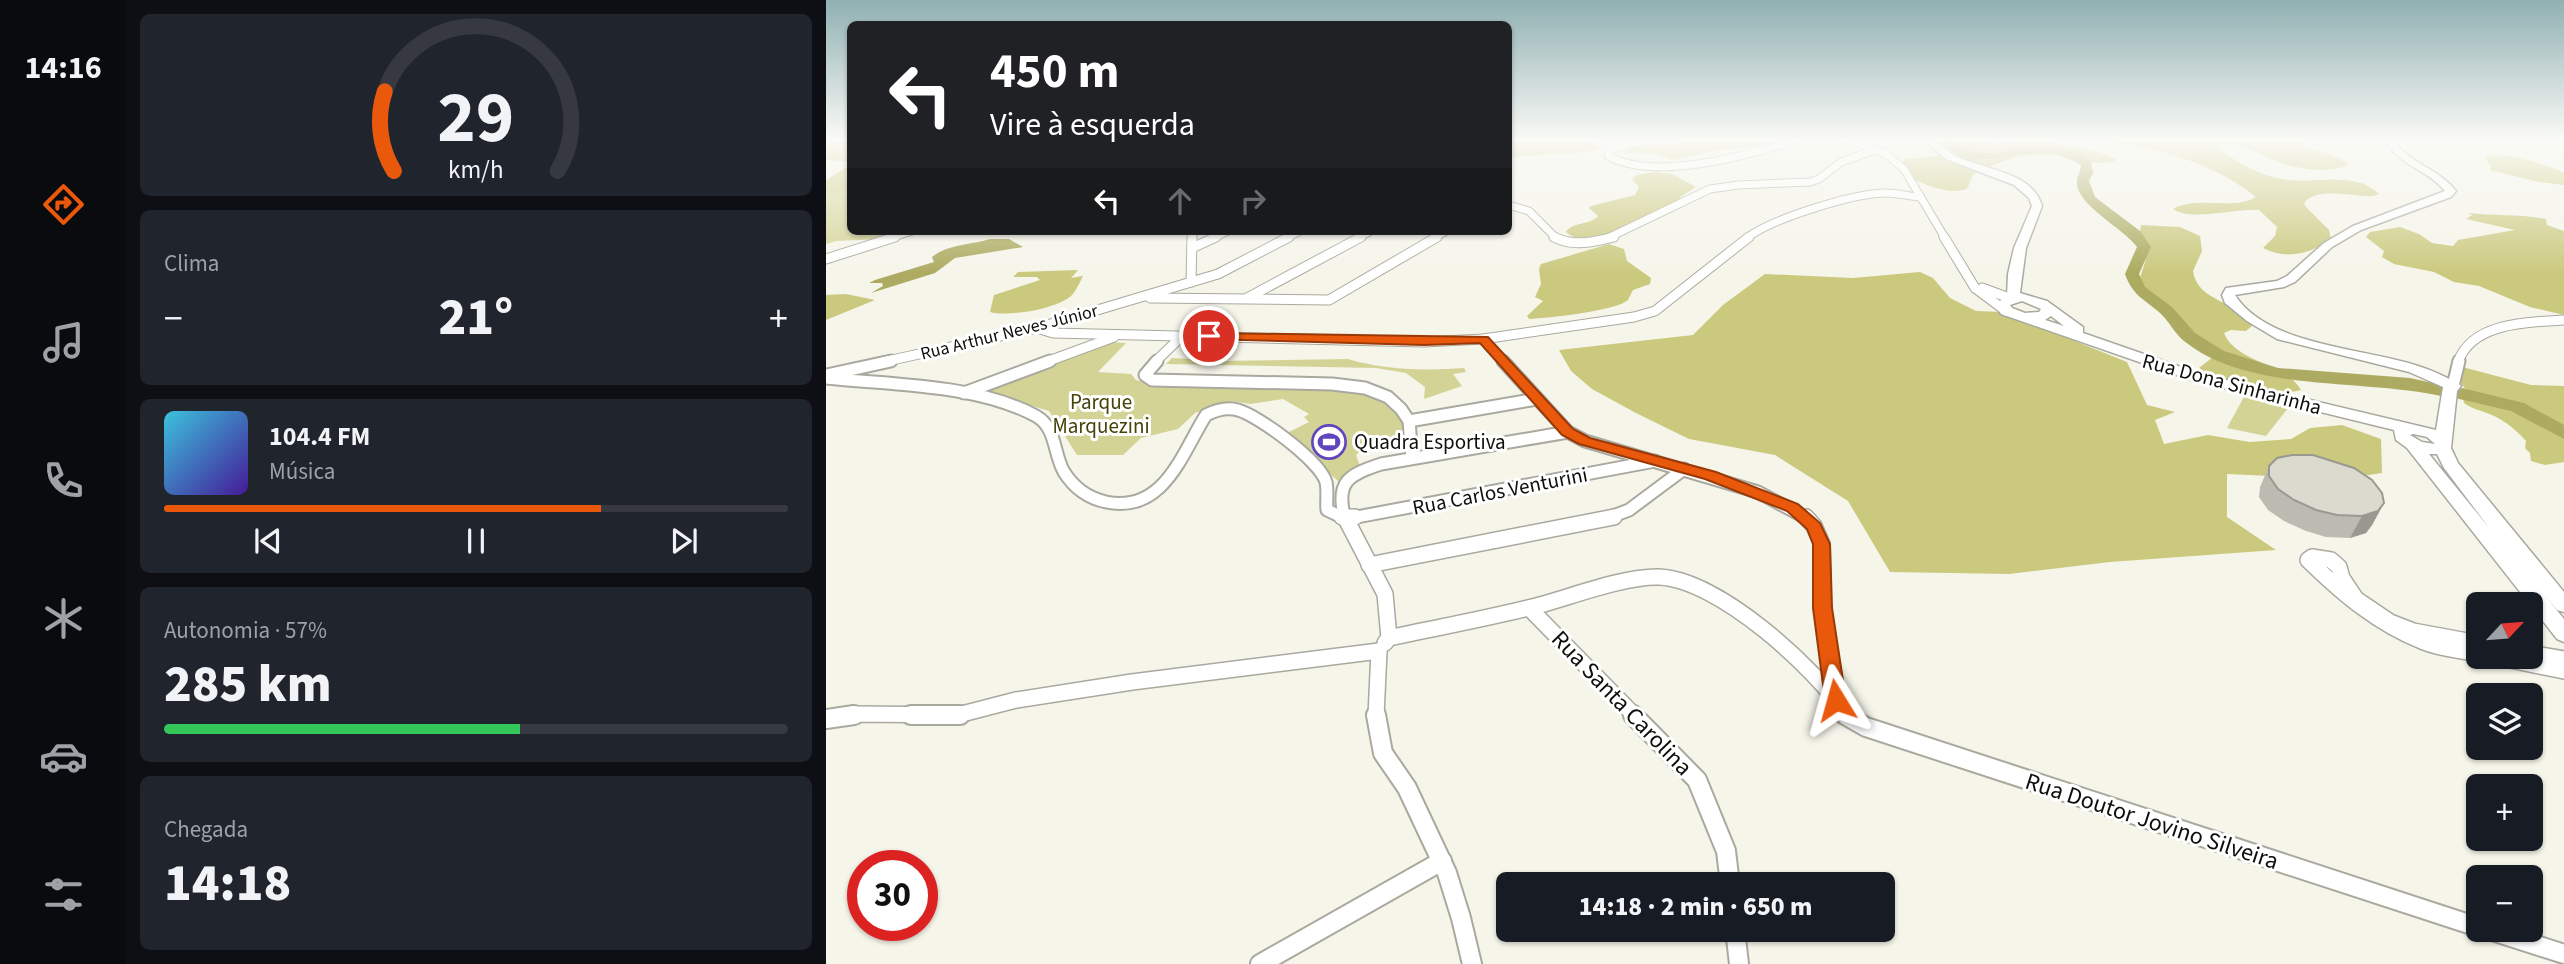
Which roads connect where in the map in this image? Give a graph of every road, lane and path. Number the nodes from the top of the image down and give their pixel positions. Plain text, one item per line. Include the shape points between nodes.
1 (1785, 184) edge
2 (1912, 184) edge
3 (2017, 184) edge
4 (2446, 184) edge
5 (1919, 197) junction
6 (1512, 205) edge
7 (900, 235) edge
8 (1192, 235) edge
9 (1220, 235) edge
10 (1293, 235) edge
11 (1364, 235) edge
12 (1439, 235) edge
13 (1192, 248) junction
14 (826, 259) edge
15 (2015, 271) junction
16 (1970, 281) joint
17 (1191, 282) junction
18 (1139, 298) junction
19 (1244, 300) junction
20 (2010, 303) junction
21 (2047, 308) junction
22 (2024, 317) junction
23 (2564, 320) edge
24 (1037, 328) junction
25 (1121, 334) junction
26 (1182, 336) junction
27 (1483, 339) junction
28 (2104, 347) junction
29 (826, 377) edge
30 (2454, 386) junction
31 (960, 395) junction
32 (1537, 399) junction
33 (1409, 421) junction
34 (1568, 432) junction
35 (2413, 437) junction
36 (2443, 439) junction
37 (1412, 458) junction
38 (1655, 461) junction
39 (1684, 469) junction
40 (1346, 519) junction
41 (1370, 565) junction
42 (2564, 606) edge
43 (1529, 608) junction
44 (2564, 634) edge
45 (2466, 641) edge
46 (1384, 644) junction
47 (2466, 651) edge
48 (2543, 655) edge
49 (2564, 659) edge
50 (2543, 666) edge
51 (2564, 671) edge
52 (1836, 700) junction
53 (826, 719) edge
54 (1442, 861) junction
55 (1729, 872) edge
56 (2466, 923) edge
57 (1737, 942) edge
58 (2527, 942) edge
59 (2564, 954) edge
60 (1260, 964) edge
61 (1472, 964) edge
62 (1740, 964) edge

1 - 6 street via 1709,190 1599,241 1556,240 1532,211
2 - 5 street
3 - 15 street via 2034,193 2038,205
4 - 30 street via 2451,191 2447,195 2357,228 2328,245 2291,279 2228,295 2273,333 2414,369
5 - 16 street
5 - 27 street via 1885,193 1850,198 1760,229 1655,311
7 - 14 street
8 - 13 street
9 - 13 street
10 - 17 street, Rua Arthur Neves Júnior via 1234,267
11 - 19 street
12 - 19 street via 1329,300
13 - 17 street
15 - 20 street
15 - 21 street
16 - 20 street via 1975,288
17 - 18 street, Rua Arthur Neves Júnior
18 - 19 street
18 - 24 street, Rua Arthur Neves Júnior
20 - 21 street via 2029,299
20 - 22 street, Rua Dona Sinharinha
21 - 22 street via 2044,316
21 - 28 street, Rua Dona Sinharinha
22 - 28 street, Rua Dona Sinharinha
23 - 30 street via 2533,321 2474,339 2462,351
24 - 25 street
24 - 29 street, Rua Arthur Neves Júnior
25 - 26 street
25 - 31 street
26 - 27 street via 1424,342
26 - 33 street via 1145,375 1152,380 1365,388 1388,397
27 - 32 street
28 - 35 street, Rua Dona Sinharinha
29 - 31 street
30 - 36 street via 2449,390
31 - 40 street via 1014,406 1041,419 1055,438 1063,470 1081,494 1108,504 1131,502 1166,484 1206,415 1240,410 1316,465 1325,482 1327,510
32 - 33 street
32 - 34 street
33 - 37 street
34 - 37 street
34 - 38 street
35 - 36 street via 2427,449
35 - 44 street
36 - 42 street via 2450,464
37 - 40 street via 1358,472 1345,481 1340,491
38 - 39 street
38 - 40 street, Rua Carlos Venturini
39 - 41 street via 1615,517
39 - 52 street via 1758,492 1792,507 1814,526 1822,544 1823,608
40 - 41 street
41 - 46 street via 1384,591
43 - 46 street, Rua Doutor Jovino Silveira
43 - 52 street, Rua Doutor Jovino Silveira via 1639,579 1682,581 1717,598 1769,634
43 - 55 street, Rua Santa Carolina via 1697,780 1726,851
45 - 47 street via 2411,630 2381,616 2351,594 2340,578 2339,566 2331,560 2312,557 2308,561 2377,619 2426,643
46 - 53 street, Rua Doutor Jovino Silveira via 1016,700 958,715 857,714
46 - 54 street via 1377,721 1383,753 1406,786
48 - 49 street
50 - 51 street
52 - 56 street, Rua Doutor Jovino Silveira via 1847,717 1907,741
54 - 60 street
54 - 61 street
57 - 62 street
58 - 59 street

